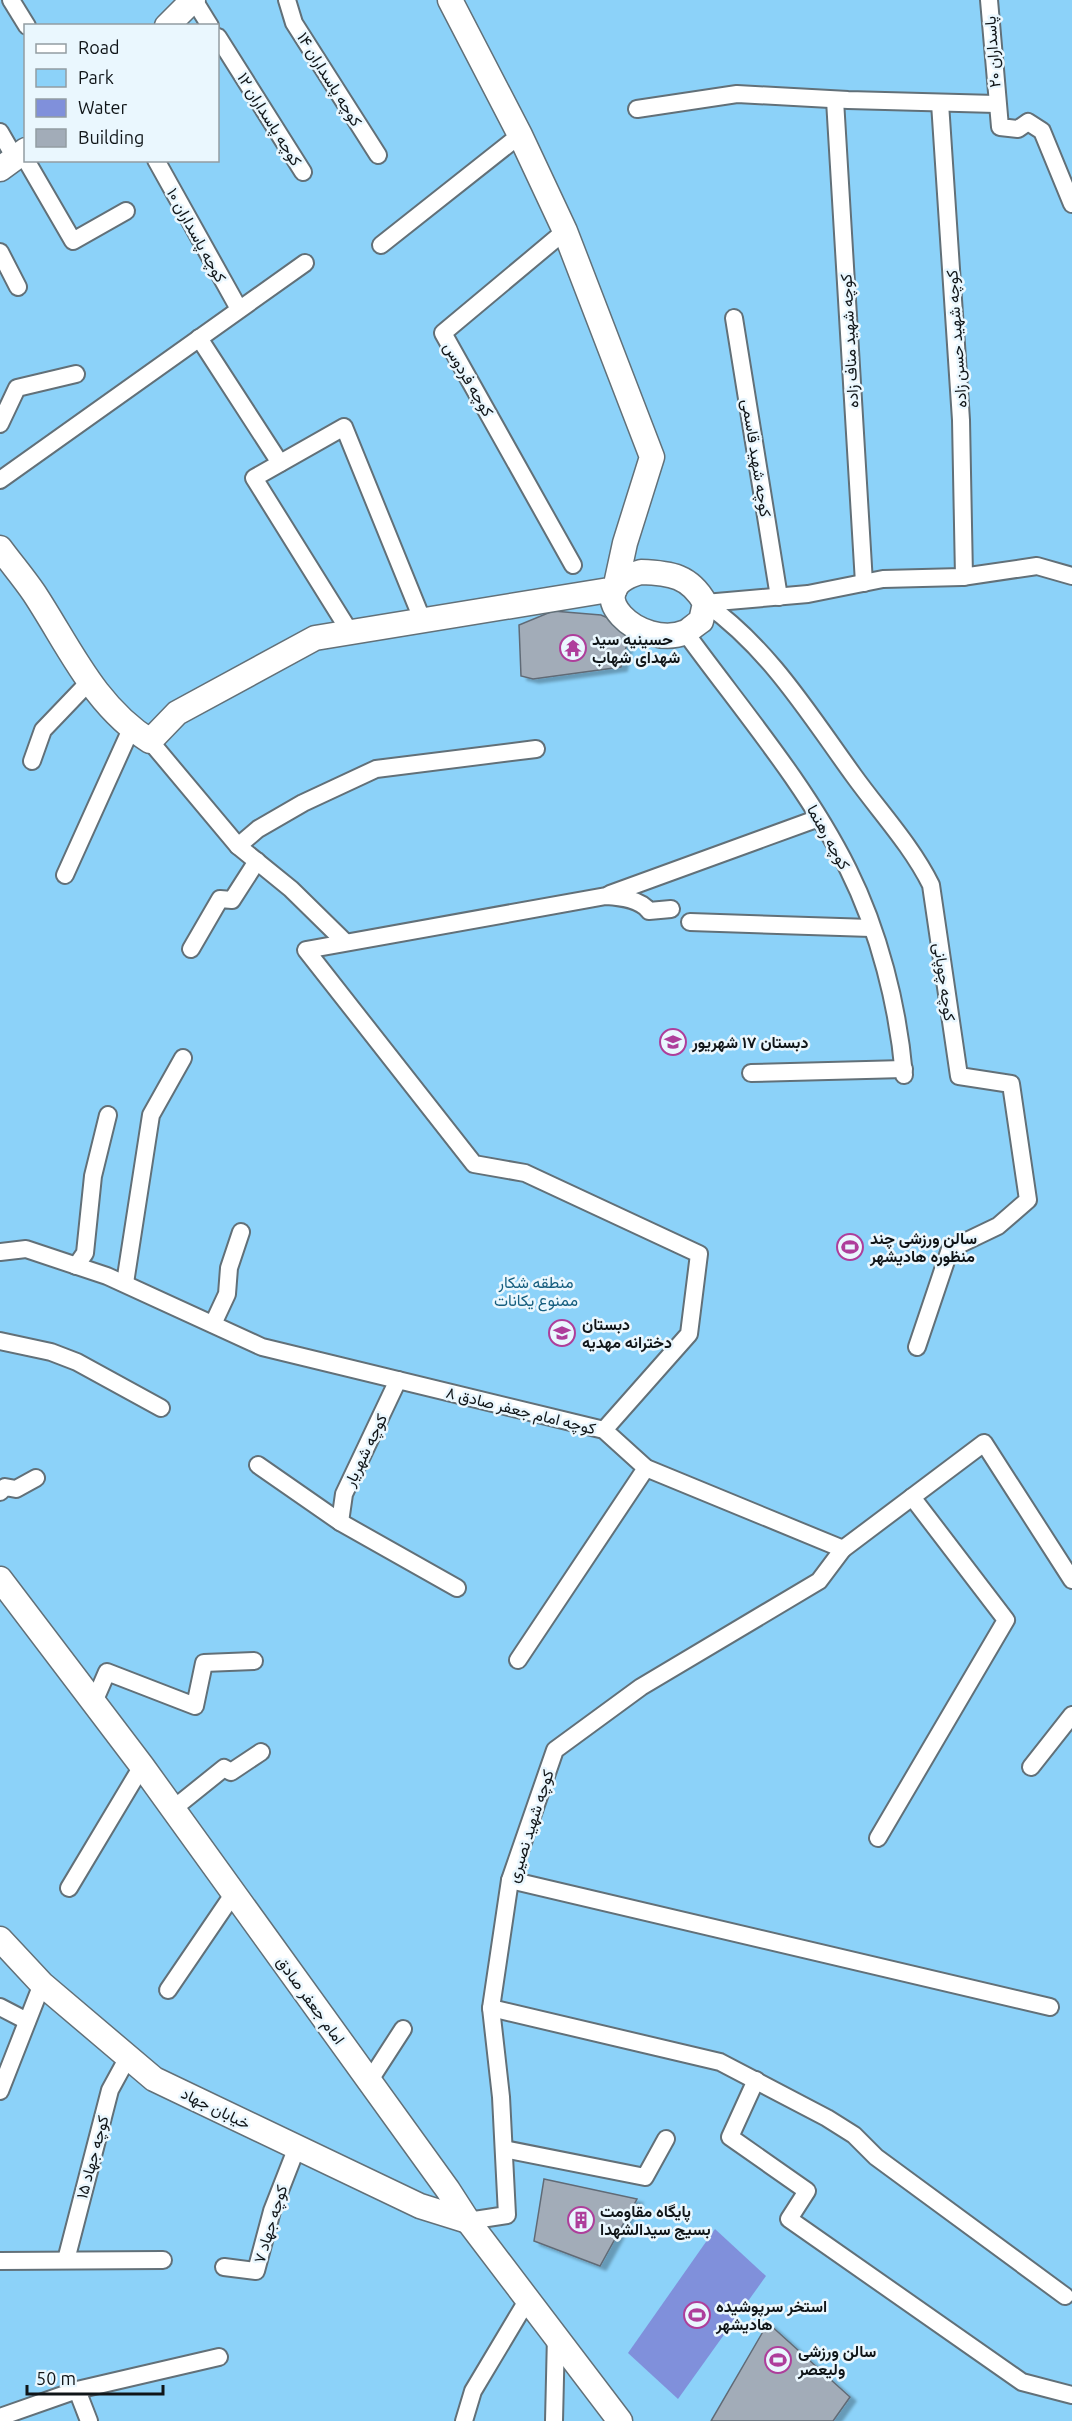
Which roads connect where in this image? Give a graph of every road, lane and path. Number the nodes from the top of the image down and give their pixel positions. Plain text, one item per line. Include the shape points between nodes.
1 (11, 0) edge
2 (193, 0) edge
3 (287, 0) edge
4 (450, 0) edge
5 (989, 0) edge
6 (26, 24) edge
7 (169, 24) edge
8 (209, 24) edge
9 (219, 39) edge
10 (835, 100) junction
11 (940, 103) junction
12 (996, 104) junction
13 (638, 109) dead end
14 (0, 132) edge
15 (520, 135) junction
16 (378, 155) dead end
17 (19, 158) edge
18 (157, 162) edge
19 (303, 172) dead end
20 (1072, 204) edge
21 (126, 211) dead end
22 (565, 231) junction
23 (381, 245) dead end
24 (0, 252) edge
25 (305, 263) dead end
26 (18, 287) dead end
27 (239, 309) junction
28 (734, 318) dead end
29 (199, 338) junction
30 (76, 374) dead end
31 (0, 424) edge
32 (280, 463) junction
33 (0, 480) edge
34 (0, 548) edge
35 (573, 565) dead end
36 (1072, 576) edge
37 (964, 577) junction
38 (864, 583) junction
39 (615, 589) junction
40 (780, 597) junction
41 (705, 603) junction
42 (422, 619) junction
43 (350, 632) junction
44 (685, 632) junction
45 (88, 683) junction
46 (141, 735) junction
47 (536, 749) dead end
48 (32, 760) dead end
49 (819, 818) junction
50 (238, 846) junction
51 (257, 861) junction
52 (65, 875) dead end
53 (606, 896) junction
54 (671, 909) dead end
55 (690, 922) dead end
56 (871, 928) junction
57 (345, 942) junction
58 (191, 949) dead end
59 (183, 1058) dead end
60 (751, 1073) dead end
61 (108, 1115) dead end
62 (241, 1233) dead end
63 (0, 1252) edge
64 (76, 1266) junction
65 (125, 1283) junction
66 (213, 1324) junction
67 (0, 1341) edge
68 (917, 1347) dead end
69 (398, 1380) junction
70 (161, 1408) dead end
71 (604, 1430) junction
72 (258, 1465) dead end
73 (646, 1468) junction
74 (36, 1478) dead end
75 (0, 1492) edge
76 (912, 1497) junction
77 (340, 1522) junction
78 (843, 1549) junction
79 (0, 1579) edge
80 (1072, 1580) edge
81 (457, 1588) dead end
82 (518, 1660) dead end
83 (254, 1661) dead end
84 (94, 1702) junction
85 (1072, 1714) edge
86 (261, 1752) dead end
87 (142, 1766) junction
88 (1031, 1767) dead end
89 (173, 1809) junction
90 (878, 1838) dead end
91 (510, 1880) junction
92 (69, 1888) dead end
93 (234, 1893) junction
94 (0, 1939) edge
95 (42, 1984) junction
96 (168, 1990) dead end
97 (0, 2007) edge
98 (1050, 2007) dead end
99 (491, 2008) junction
100 (27, 2021) junction
101 (403, 2030) dead end
102 (128, 2057) junction
103 (370, 2080) junction
104 (756, 2080) junction
105 (0, 2091) edge
106 (666, 2139) dead end
107 (297, 2147) junction
108 (504, 2149) junction
109 (468, 2221) junction
110 (66, 2260) junction
111 (163, 2260) dead end
112 (0, 2261) edge
113 (224, 2267) dead end
114 (1065, 2296) dead end
115 (528, 2299) junction
116 (556, 2334) junction
117 (219, 2357) dead end
118 (77, 2390) junction
119 (1072, 2396) edge
120 (0, 2417) edge
121 (89, 2421) edge
122 (464, 2421) edge
123 (554, 2421) edge
124 (620, 2421) edge

1 - 6 street
2 - 7 main road
2 - 8 street
3 - 16 street, کوچه پاسداران ۱۴ via 294,23
4 - 15 main road
5 - 12 street, پاسداران ۲۰
9 - 19 street, کوچه پاسداران ۱۲
10 - 11 street
10 - 13 street via 737,94
10 - 38 street, کوچه شهید مناف زاده
11 - 12 street
11 - 37 street, کوچه شهید حسن زاده via 961,420
12 - 20 street via 1000,127 1018,129 1028,122 1042,131
14 - 17 street
15 - 22 main road
15 - 23 street
17 - 21 street via 73,241
18 - 27 street, کوچه پاسداران ۱۰
22 - 35 street, کوچه فردوس via 443,333
22 - 39 main road via 652,457
24 - 26 street
25 - 27 street
27 - 29 street
28 - 40 street, کوچه شهید قاسمی
29 - 32 street
29 - 33 street
30 - 31 street via 17,388
32 - 42 street via 344,427
32 - 43 street via 254,478
34 - 45 main road via 33,592
36 - 37 street via 1037,566
37 - 38 street
38 - 40 street
39 - 41 main road via 626,576 661,573 696,586
39 - 42 main road
39 - 44 main road via 613,604 620,617 629,623 661,634
40 - 41 street
41 - 44 main road via 701,621
41 - 68 street, کوچه چوپانی via 733,622 794,689 919,861 931,885 959,1076 1011,1084 1028,1200 998,1226 950,1250
42 - 43 main road
43 - 46 main road via 315,638
44 - 49 street, کوچه رهنما
45 - 46 main road
45 - 48 street via 43,730
46 - 50 street
46 - 52 street
47 - 50 street via 376,770 303,803
49 - 53 street
49 - 56 street, کوچه رهنما via 848,870
50 - 51 street
51 - 57 street
51 - 58 street via 232,900 220,899
53 - 54 street via 624,897 649,911
53 - 57 street
55 - 56 street
56 - 60 street, کوچه رهنما via 882,957 904,1072
57 - 71 street via 306,950 474,1164 525,1173 699,1254 689,1334
59 - 65 street via 151,1115
61 - 64 street via 93,1176 85,1254
62 - 66 street via 229,1268 227,1294
63 - 64 street, کوچه امام جعفر صادق ۸ via 26,1249
64 - 65 street, کوچه امام جعفر صادق ۸
65 - 66 street, کوچه امام جعفر صادق ۸
66 - 69 street, کوچه امام جعفر صادق ۸ via 262,1347
67 - 70 street via 77,1362
69 - 71 street, کوچه امام جعفر صادق ۸
69 - 77 street, کوچه شهریار via 344,1494
71 - 73 street, کوچه امام جعفر صادق ۸
72 - 77 street
73 - 78 street, کوچه امام جعفر صادق ۸
73 - 82 street
74 - 75 street via 16,1490 5,1487
76 - 78 street
76 - 80 street via 984,1443
76 - 90 street via 1006,1620
77 - 81 street
78 - 91 street, کوچه شهید نصیری via 819,1581 641,1687 555,1750
79 - 84 main road, امام جعفر صادق
83 - 84 street via 204,1663 195,1706 107,1672
84 - 87 main road, امام جعفر صادق
85 - 88 street
86 - 89 street via 231,1772 224,1768
87 - 89 main road, امام جعفر صادق
87 - 92 street
89 - 93 main road, امام جعفر صادق
91 - 98 street
91 - 99 street, کوچه شهید نصیری
93 - 96 street
93 - 103 main road, امام جعفر صادق
94 - 95 main road, خیابان جهاد
95 - 100 street
95 - 102 main road, خیابان جهاد
97 - 100 street
99 - 104 street via 720,2062
99 - 108 street, کوچه شهید نصیری
100 - 105 street
101 - 103 street
102 - 107 main road, خیابان جهاد via 154,2079
102 - 110 street, کوچه جهاد ۱۵ via 110,2090
103 - 109 main road, امام جعفر صادق
104 - 114 street via 854,2136 876,2157
104 - 119 street via 730,2137 807,2191 789,2219 1022,2382
106 - 108 street via 645,2178
107 - 109 main road, خیابان جهاد via 420,2206
107 - 113 street, کوچه جهاد ‍۷ via 272,2211 256,2271
108 - 109 street, کوچه شهید نصیری via 507,2215
109 - 115 main road, امام جعفر صادق
110 - 111 street
110 - 112 street
115 - 116 main road, امام جعفر صادق
115 - 122 street via 473,2391
116 - 123 street
116 - 124 main road, امام جعفر صادق
117 - 118 street
118 - 120 street
118 - 121 street

